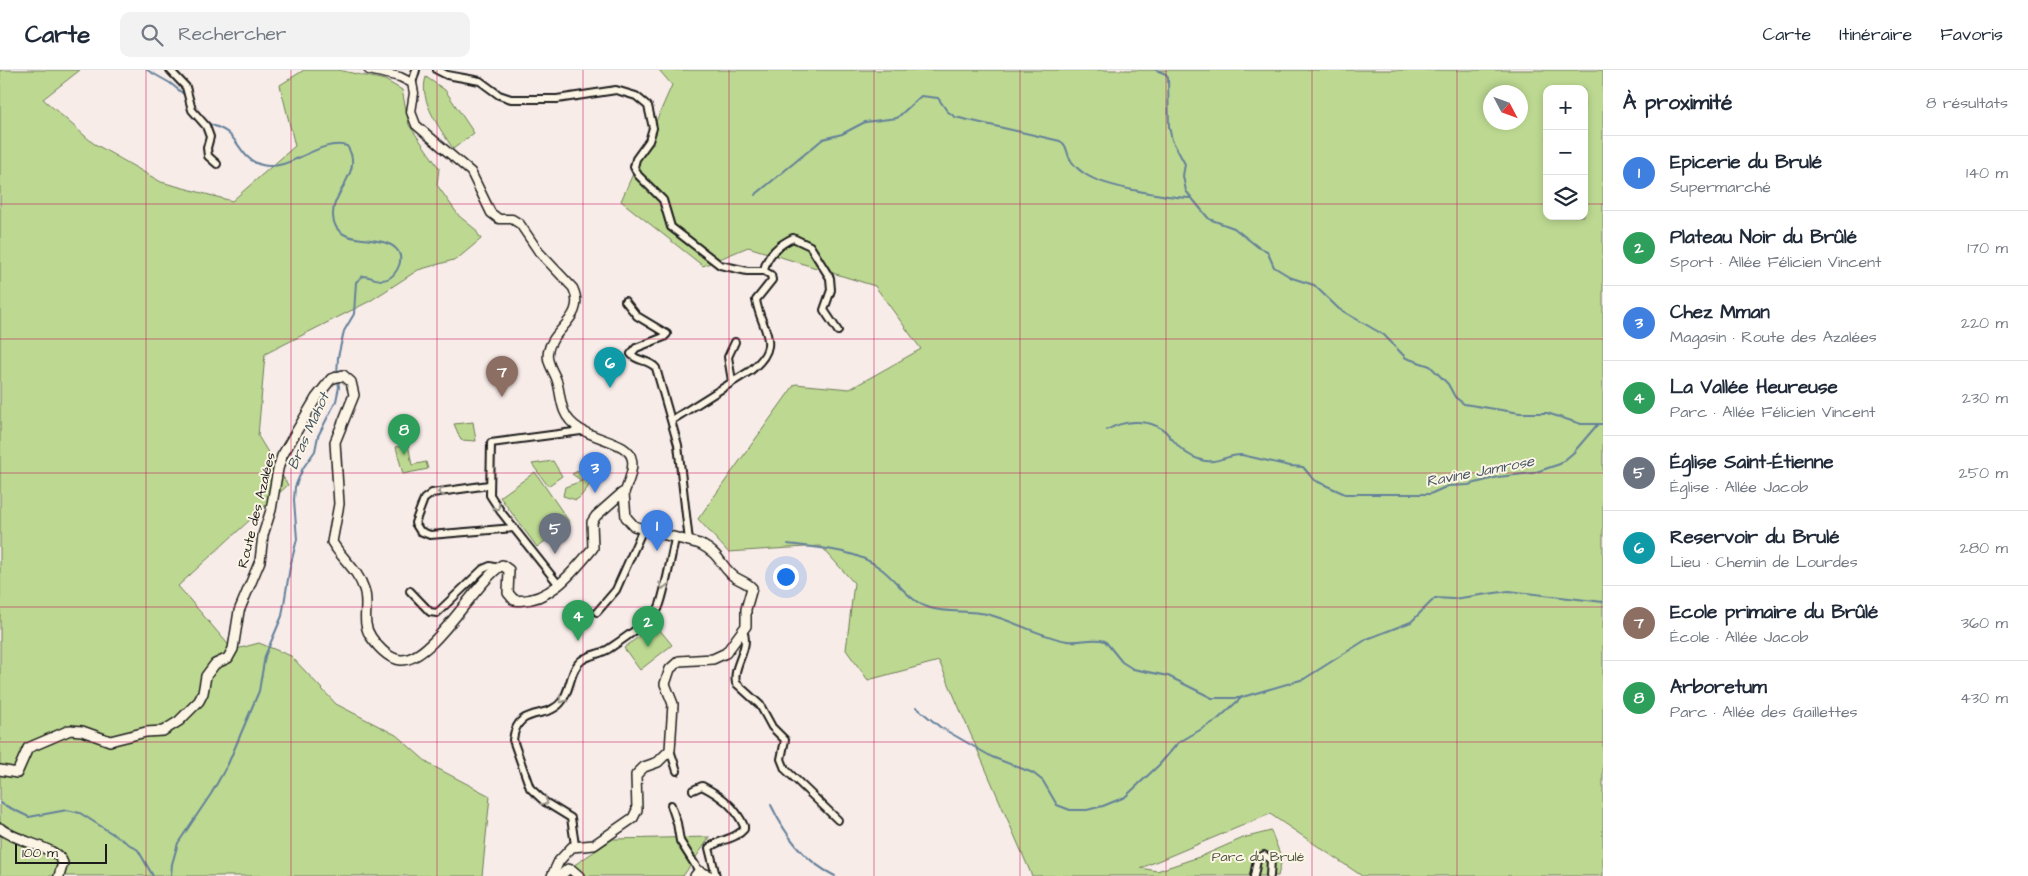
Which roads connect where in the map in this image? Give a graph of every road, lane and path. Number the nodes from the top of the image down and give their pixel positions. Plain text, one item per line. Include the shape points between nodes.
1 (170, 70) edge
2 (369, 70) edge
3 (416, 70) edge
4 (436, 70) edge
5 (412, 84) junction
6 (217, 164) dead end
7 (764, 271) junction
8 (625, 301) dead end
9 (838, 331) dead end
10 (735, 342) dead end
11 (732, 381) junction
12 (672, 420) junction
13 (581, 431) junction
14 (489, 485) junction
15 (624, 494) junction
16 (514, 528) junction
17 (643, 529) junction
18 (675, 539) junction
19 (689, 542) junction
20 (498, 568) junction
21 (559, 585) junction
22 (410, 591) dead end
23 (597, 612) dead end
24 (743, 631) junction
25 (670, 750) junction
26 (0, 770) edge
27 (677, 771) dead end
28 (693, 790) dead end
29 (671, 805) dead end
30 (838, 820) dead end
31 (0, 828) edge
32 (575, 845) junction
33 (697, 874) edge
34 (59, 876) edge
35 (552, 876) edge
36 (560, 876) edge
37 (579, 876) edge
38 (710, 876) edge
39 (716, 876) edge
40 (1254, 876) edge
41 (1270, 876) edge

1 - 6 street via 186,87 192,110 206,126 210,137 208,156
2 - 5 street via 400,77
3 - 5 street
4 - 7 street via 480,81 511,100 557,99 616,90 636,96 648,106 653,128 634,167 663,200 671,227 720,265
5 - 13 street via 411,112 416,125 471,172 491,213 499,219 512,219 520,224 539,252 576,293 571,317 548,349 548,358 563,409
7 - 9 street via 766,260 785,242 794,238 810,246 830,278 831,290 824,310
7 - 11 street via 772,278 756,300 768,335 767,349 754,368
8 - 12 street via 637,316 667,334 636,348 631,354 633,358 651,363 656,368
10 - 11 street via 728,356
11 - 12 street
12 - 19 street
13 - 14 street via 491,443
13 - 15 street via 618,444 628,451 632,461
14 -> 16 street via 492,500
14 -> 16 street via 432,493 424,499 415,523 420,531 430,536
15 - 17 main road via 626,517 634,526
15 - 21 main road via 615,497 596,516 592,524 593,548
16 - 21 street
17 - 18 main road
17 - 23 street via 616,590
18 - 19 main road
18 -> 32 street via 658,609 610,648 578,663 568,692 560,704 520,722 514,733 513,740 528,784 545,802 571,818
19 - 24 main road via 716,553 730,573 752,588
20 - 21 main road via 502,565 509,570 508,593 514,600 531,600
20 - 22 street via 490,566 483,570 437,613 430,612
20 - 26 main road, Route des Azalées via 437,640 409,658 400,660 388,655 371,637 365,623 363,586 332,542 339,504 335,442 353,401 351,382 340,374 328,383 304,415 282,456 260,561 239,611 232,649 228,658 215,664 206,676 204,693 199,701 168,730 110,741 70,730 28,748 17,773
24 - 25 main road via 719,657 679,661 670,669 665,684 673,701
24 - 30 street via 746,642 736,671 736,683 760,705 772,727 785,740 782,759 785,769
25 - 27 street
25 - 32 main road via 658,762 639,771 635,780 638,803 635,814 600,842
28 - 39 street via 702,786 720,795 730,803 744,826 737,836 709,848
29 - 33 street via 678,822 680,841
31 - 34 main road via 18,840 57,853 63,863
32 - 35 main road via 559,861
33 - 38 main road
36 - 37 main road via 568,870
40 - 41 street via 1257,860 1264,855 1271,860

